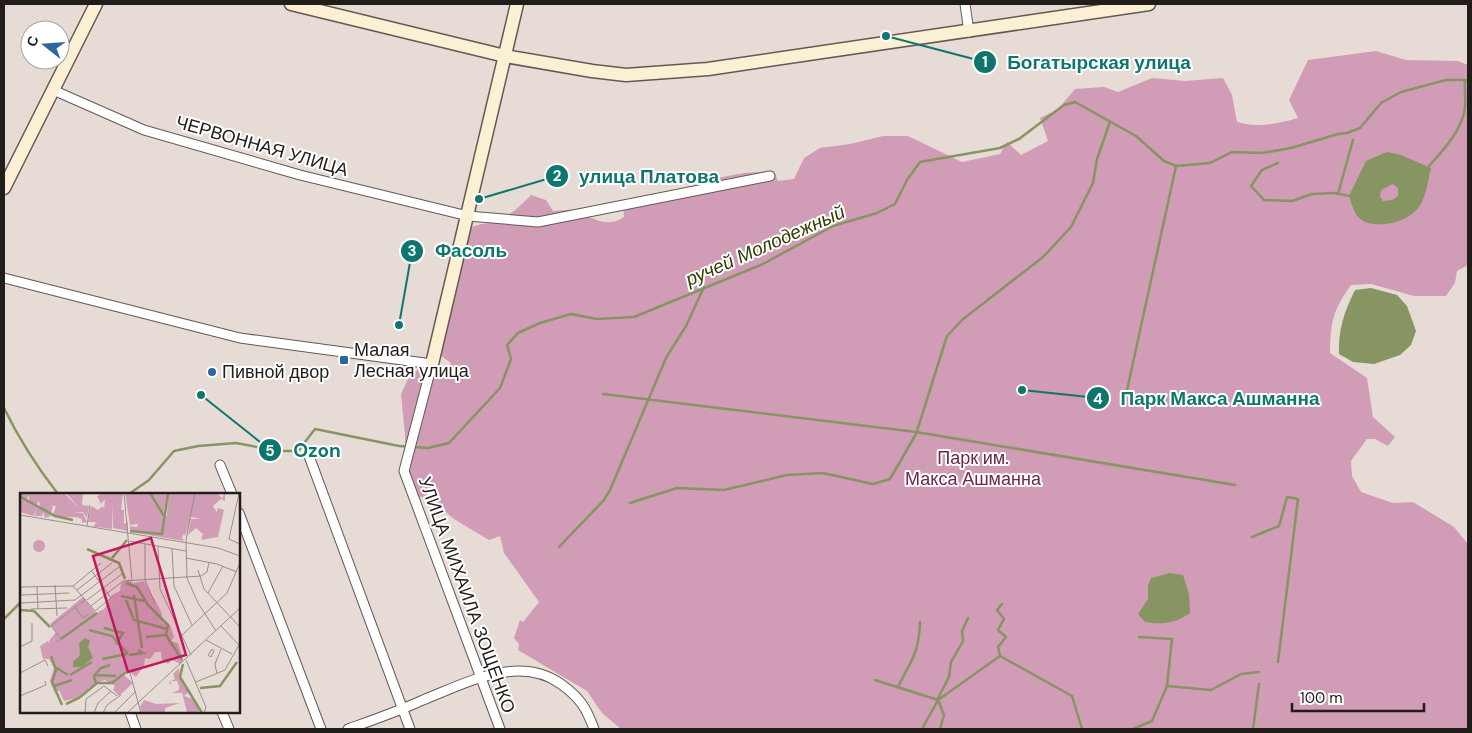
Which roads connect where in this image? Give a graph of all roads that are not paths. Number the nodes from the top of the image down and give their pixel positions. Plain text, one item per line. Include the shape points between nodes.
1 (96, 4) edge
2 (291, 4) edge
3 (517, 4) edge
4 (965, 4) edge
5 (1149, 4) edge
6 (969, 32) junction
7 (505, 56) junction
8 (53, 90) junction
9 (770, 176) dead end
10 (4, 188) edge
11 (468, 216) junction
12 (4, 278) edge
13 (432, 364) junction
14 (309, 456) dead end
15 (220, 465) dead end
16 (232, 493) edge
17 (240, 516) edge
18 (479, 677) junction
19 (402, 709) junction
20 (130, 713) edge
21 (222, 713) edge
22 (136, 729) edge
23 (229, 729) edge
24 (321, 729) edge
25 (348, 729) edge
26 (410, 729) edge
27 (500, 729) edge
28 (594, 729) edge

1 - 8 street
2 - 7 street
3 - 7 street
4 - 6 street
5 - 6 street
6 - 7 street via 708,69 650,74 592,71
7 - 11 street
8 - 10 street
8 - 11 street, ЧЕРВОННАЯ УЛИЦА via 144,130 300,175
9 - 11 street, ЧЕРВОННАЯ УЛИЦА via 538,222
11 - 13 street
12 - 13 street via 240,338
13 - 18 street, УЛИЦА МИХАИЛА ЗОЩЕНКО via 404,471
14 - 19 street
15 - 16 street
17 - 24 street
18 - 19 street
18 - 27 street, УЛИЦА МИХАИЛА ЗОЩЕНКО
18 - 28 street via 517,670 547,674 586,707
19 - 25 street
19 - 26 street
20 - 22 street
21 - 23 street

